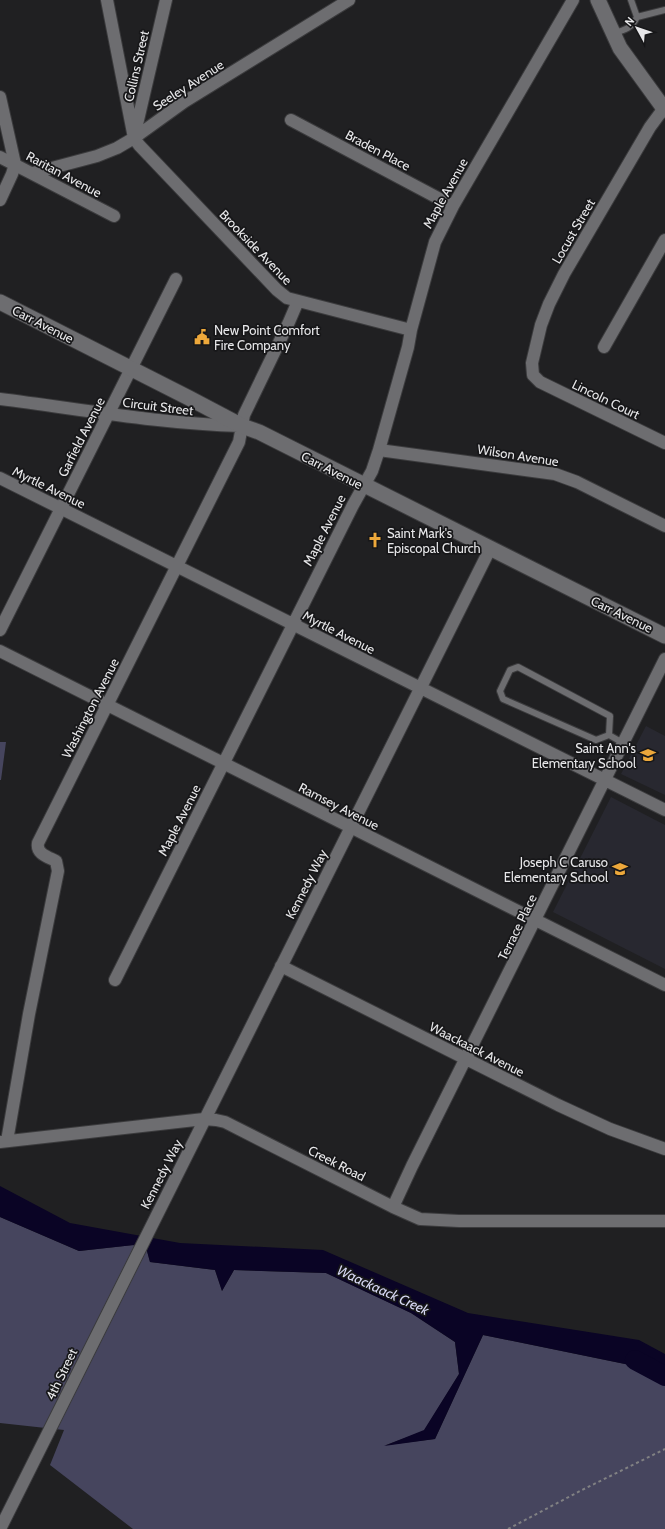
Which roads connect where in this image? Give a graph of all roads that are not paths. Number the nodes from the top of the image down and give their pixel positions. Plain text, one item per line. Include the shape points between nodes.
1 (107, 0) edge
2 (166, 0) edge
3 (349, 0) edge
4 (573, 0) edge
5 (598, 0) edge
6 (631, 0) edge
7 (665, 10) edge
8 (637, 17) junction
9 (612, 34) junction
10 (0, 97) edge
11 (664, 109) edge
12 (291, 120) dead end
13 (134, 138) junction
14 (0, 157) edge
15 (15, 164) junction
16 (33, 173) junction
17 (0, 200) edge
18 (453, 206) junction
19 (114, 216) dead end
20 (665, 240) edge
21 (176, 279) dead end
22 (298, 301) junction
23 (0, 302) edge
24 (411, 330) junction
25 (604, 347) dead end
26 (131, 369) junction
27 (535, 378) joint
28 (0, 399) edge
29 (108, 414) junction
30 (242, 426) junction
31 (665, 443) edge
32 (379, 450) junction
33 (0, 478) edge
34 (364, 486) junction
35 (61, 508) junction
36 (665, 526) edge
37 (490, 549) junction
38 (177, 566) junction
39 (293, 624) junction
40 (0, 630) edge
41 (665, 636) edge
42 (0, 652) edge
43 (665, 658) edge
44 (420, 688) junction
45 (107, 705) junction
46 (609, 735) junction
47 (623, 743) junction
48 (223, 763) junction
49 (604, 780) junction
50 (665, 810) edge
51 (351, 827) junction
52 (536, 920) junction
53 (280, 966) junction
54 (115, 980) dead end
55 (665, 985) edge
56 (466, 1059) junction
57 (204, 1119) junction
58 (3, 1141) edge
59 (665, 1149) edge
60 (393, 1207) junction
61 (665, 1221) edge
62 (148, 1232) joint
63 (0, 1529) edge

1 - 13 street
2 - 13 street, Collins Street
3 - 13 street, Seeley Avenue via 184,102
4 - 18 street, Maple Avenue
5 - 9 street
6 - 8 lane
7 - 8 lane
8 - 9 lane via 629,28
9 - 11 street
10 - 15 street
11 - 27 street, Locust Street via 650,126 549,304 532,363
12 - 18 street, Braden Place
13 - 16 street, Seeley Avenue via 105,154
13 - 22 street, Brookside Avenue via 277,290
14 - 15 street, Raritan Avenue
15 - 16 street, Raritan Avenue
15 - 17 street
16 - 19 street, Raritan Avenue
18 - 24 street, Maple Avenue via 435,242
20 - 25 street
21 - 26 street, Garfield Avenue
22 - 24 street, Brookside Avenue
22 - 30 street, Washington Avenue via 244,415
23 - 26 street, Carr Avenue
24 - 32 street, Maple Avenue
26 - 29 street, Garfield Avenue
26 - 30 street, Carr Avenue
27 - 31 street, Lincoln Court
28 - 29 street, Circuit Street
29 - 30 street, Circuit Street via 200,425
29 - 35 street, Garfield Avenue
30 - 34 street, Carr Avenue via 259,432
30 - 38 street, Washington Avenue via 239,442
32 - 34 street, Maple Avenue
32 - 36 street, Wilson Avenue via 555,474 577,482
33 - 35 street, Myrtle Avenue
34 - 37 street, Carr Avenue
34 - 39 street, Maple Avenue
35 - 38 street, Myrtle Avenue
35 - 40 street, Garfield Avenue
37 - 41 street, Carr Avenue
37 - 44 street, Kennedy Way
38 - 39 street, Myrtle Avenue
38 - 45 street, Washington Avenue
39 - 44 street, Myrtle Avenue
39 - 48 street, Maple Avenue
42 - 45 street, Ramsey Avenue
43 - 47 street, Terrace Place
44 - 49 street, Myrtle Avenue
44 - 51 street, Kennedy Way
45 - 48 street, Ramsey Avenue
45 - 58 street, Washington Avenue via 38,843 39,851 56,861 58,871
46 - 46 lane via 610,716 518,667 510,670 500,691 503,699 596,740
46 - 47 lane
47 - 49 street, Terrace Place
48 - 51 street, Ramsey Avenue
48 - 54 street, Maple Avenue
49 - 50 street, Myrtle Avenue
49 - 52 street, Terrace Place
51 - 52 street, Ramsey Avenue
51 - 53 street, Kennedy Way
52 - 55 street, Ramsey Avenue
52 - 56 street, Terrace Place
53 - 56 street, Waackaack Avenue
53 - 57 street, Kennedy Way
56 - 59 street, Waackaack Avenue via 610,1129
56 - 60 street, Terrace Place
57 - 58 street, Creek Road
57 - 60 street, Creek Road via 226,1122
57 - 62 street, Kennedy Way
60 - 61 street, Creek Road via 420,1219
62 - 63 street, 4th Street

